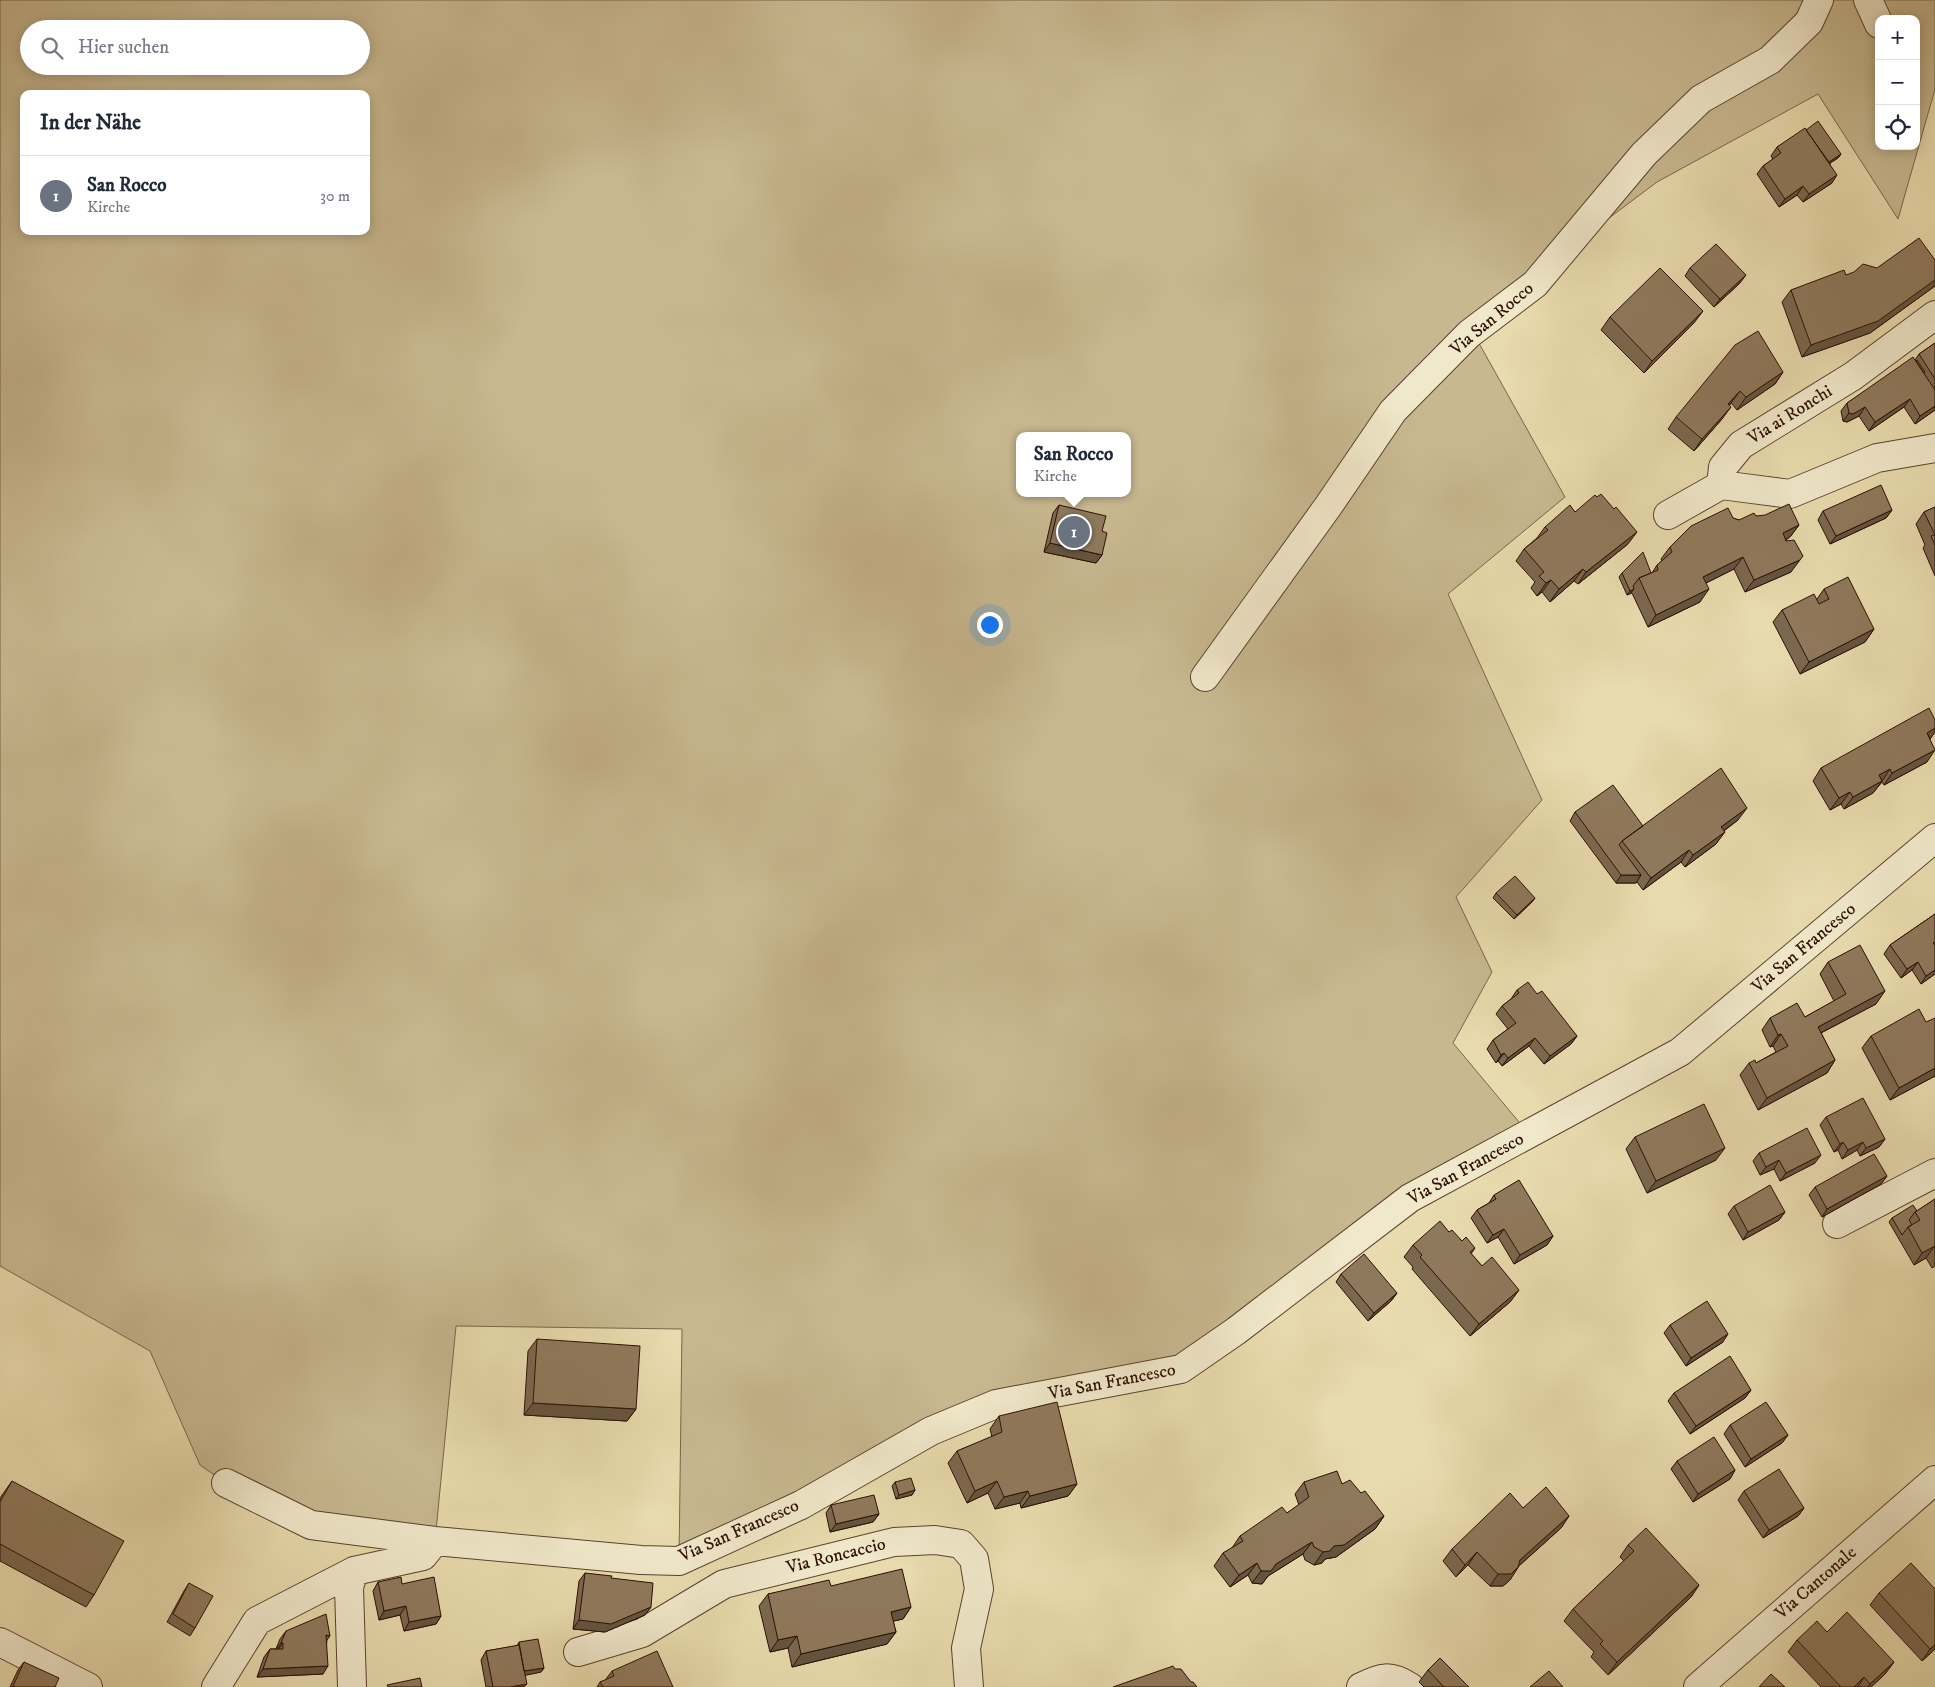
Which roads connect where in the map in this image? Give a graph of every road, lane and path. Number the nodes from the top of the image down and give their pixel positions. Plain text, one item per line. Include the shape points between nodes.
1 (1818, 0) edge
2 (1868, 0) edge
3 (1875, 15) edge
4 (1935, 315) edge
5 (1935, 448) edge
6 (1721, 485) junction
7 (1668, 515) dead end
8 (1205, 677) dead end
9 (1935, 838) edge
10 (1935, 1173) edge
11 (1837, 1224) dead end
12 (1935, 1480) edge
13 (226, 1483) dead end
14 (435, 1541) junction
15 (354, 1571) junction
16 (0, 1642) edge
17 (578, 1652) dead end
18 (88, 1687) edge
19 (216, 1687) edge
20 (352, 1687) edge
21 (969, 1687) edge
22 (1361, 1687) edge
23 (1410, 1687) edge
24 (1698, 1687) edge

1 - 8 street, Via San Rocco via 1809,22 1770,60 1702,99 1651,147 1534,284 1469,334 1393,411
2 - 3 street
4 - 6 street, Via ai Ronchi via 1853,376 1741,445 1723,467
5 - 6 street via 1877,458 1790,494
6 - 7 street
9 - 14 street, Via San Francesco via 1680,1052 1410,1198 1181,1369 996,1404 931,1431 801,1505 679,1561
10 - 11 street
12 - 24 street, Via Cantonale
13 - 14 street, Via San Francesco via 311,1525
14 - 15 street via 423,1556
15 - 19 street via 257,1621
15 - 20 street via 349,1587
16 - 18 street
17 - 21 street, Via Roncaccio via 642,1633 724,1584 894,1542 935,1540 961,1544 974,1559 979,1589 966,1648
22 - 23 street via 1383,1677 1400,1680

